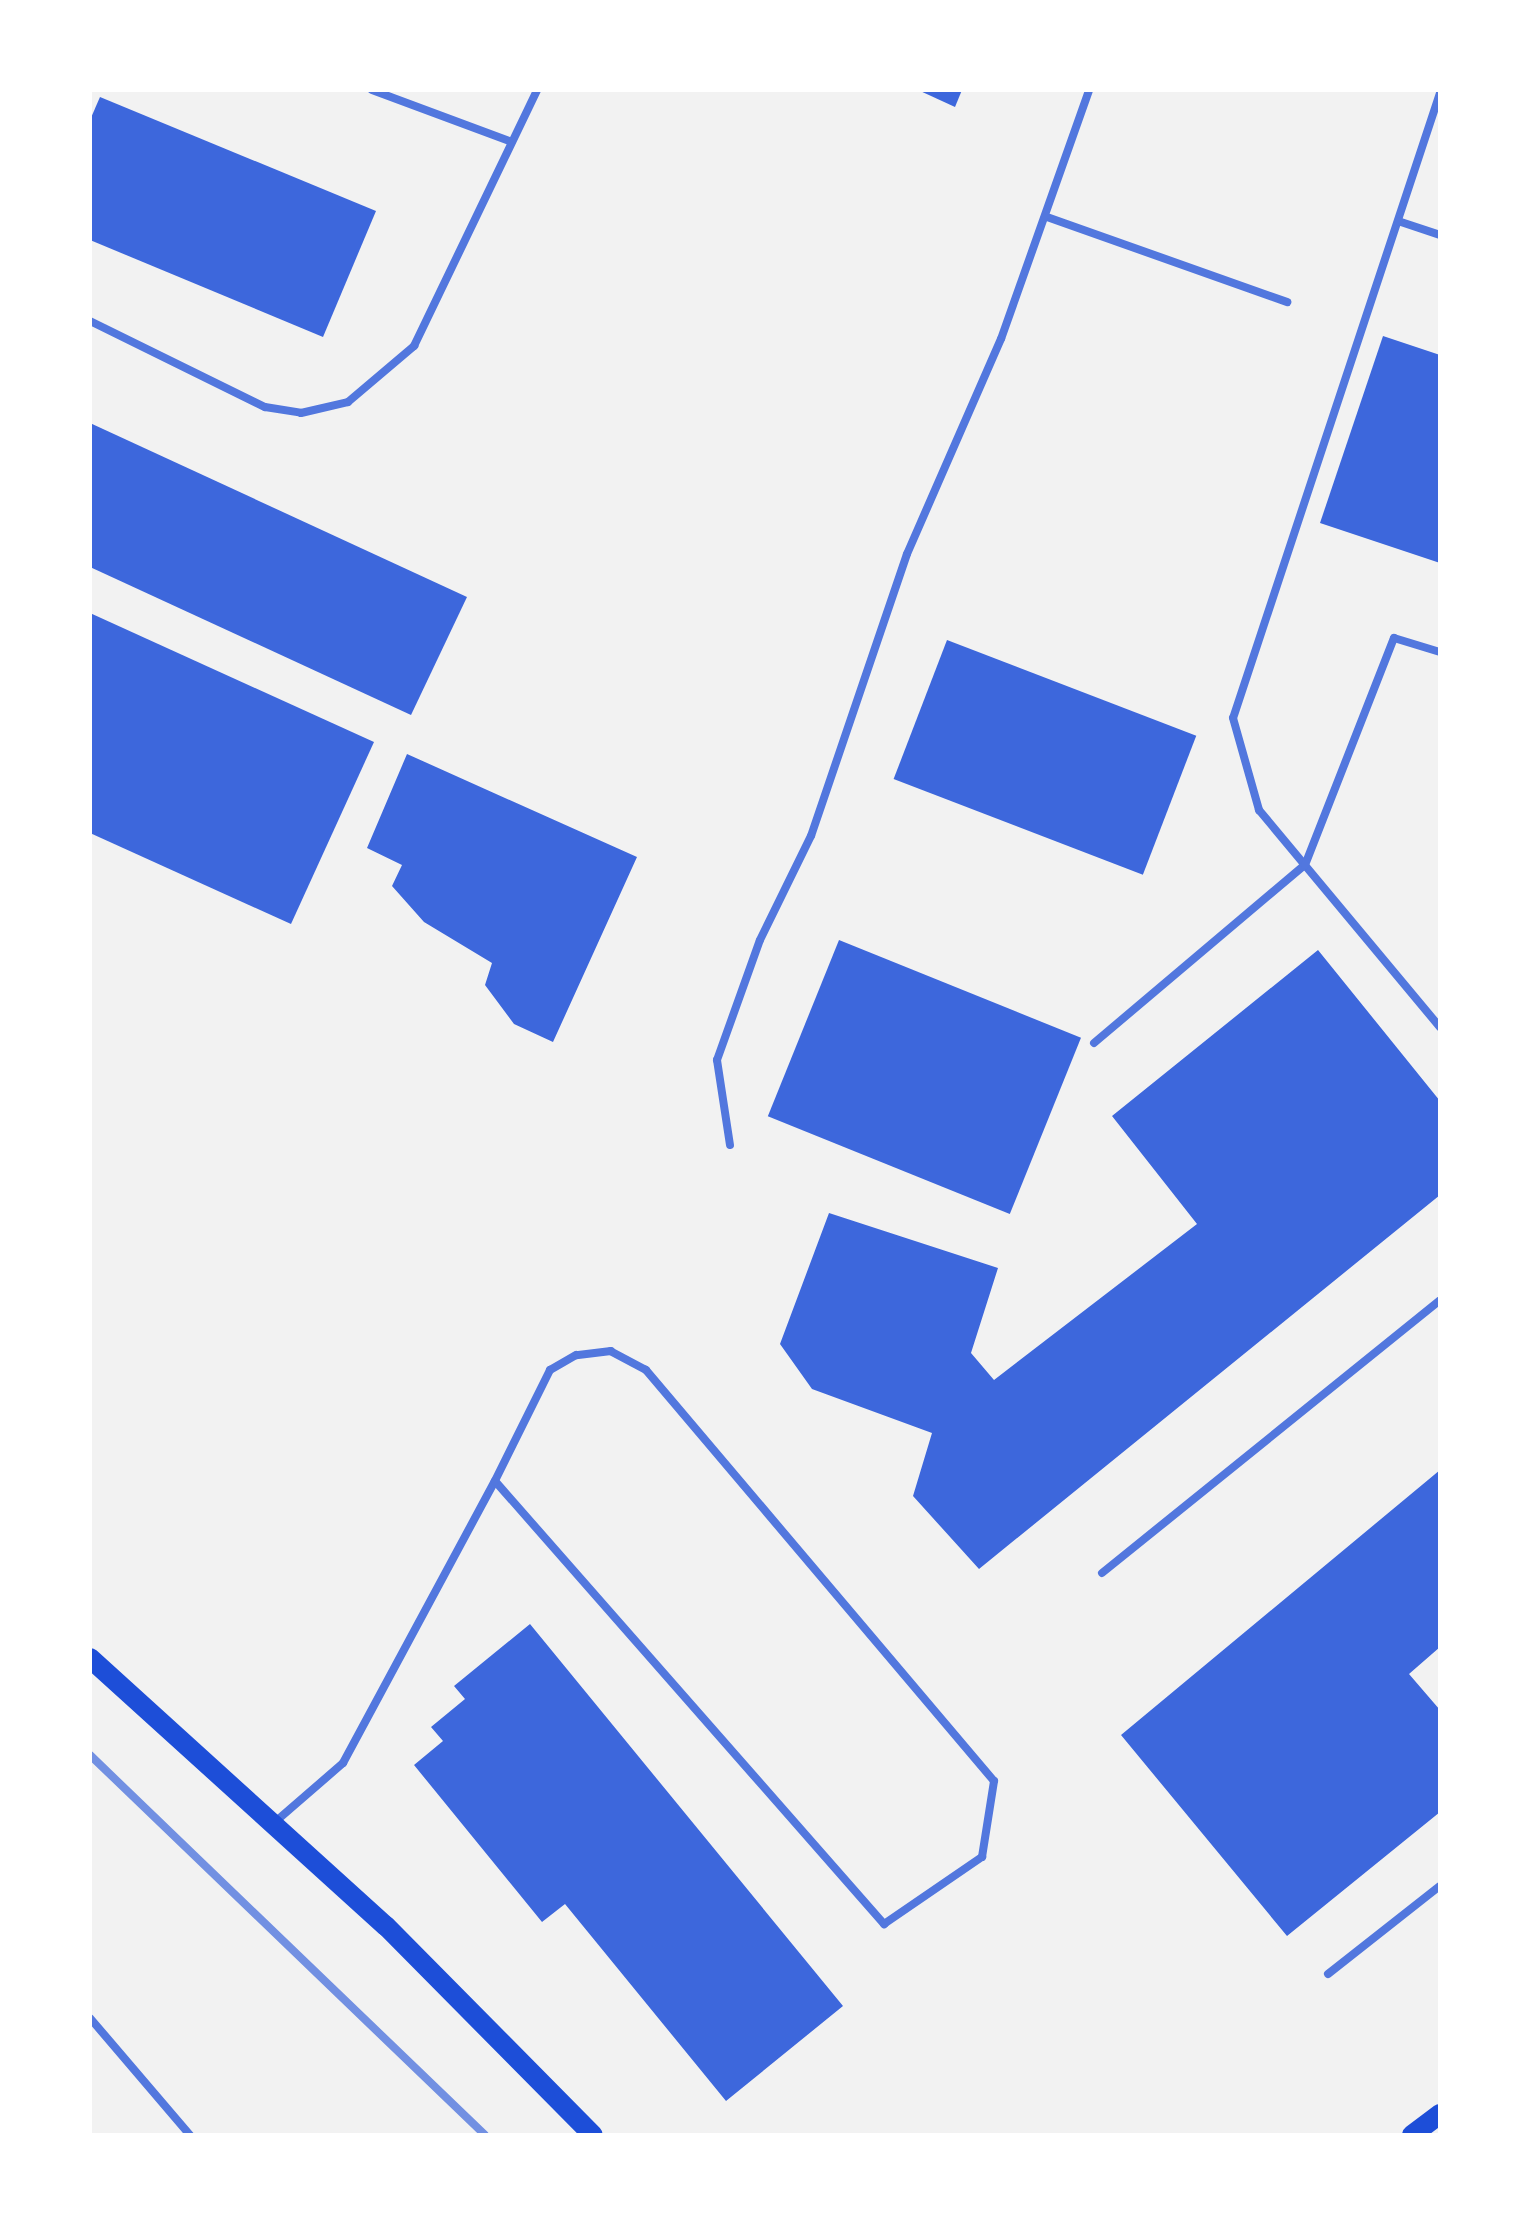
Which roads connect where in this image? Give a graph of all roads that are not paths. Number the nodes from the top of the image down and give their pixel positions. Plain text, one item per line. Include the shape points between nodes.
1 (372, 90) edge
2 (537, 90) edge
3 (1089, 90) edge
4 (1440, 93) edge
5 (512, 142) junction
6 (1048, 217) junction
7 (1398, 221) junction
8 (1440, 235) edge
9 (1287, 302) dead end
10 (90, 321) edge
11 (1440, 652) edge
12 (1305, 864) junction
13 (1440, 1027) edge
14 (1094, 1043) dead end
15 (730, 1144) dead end
16 (1440, 1300) edge
17 (495, 1481) junction
18 (1102, 1574) dead end
19 (90, 1658) edge
20 (275, 1822) junction
21 (1440, 1886) edge
22 (1328, 1974) dead end
23 (90, 2018) edge
24 (1440, 2114) edge
25 (588, 2133) edge
26 (190, 2135) edge
27 (1412, 2135) edge

1 - 5 lane
2 - 5 lane
3 - 6 lane
4 - 7 lane
5 - 10 lane via 414,346 348,402 301,413 265,407
6 - 9 lane
6 - 15 lane via 907,554 811,836 760,940 717,1060
7 - 8 lane
7 - 12 lane via 1233,718 1260,810
11 - 12 lane via 1394,638
12 - 13 lane
12 - 14 lane
16 - 18 lane
17 - 17 lane via 884,1924 982,1856 994,1781 646,1370 611,1352 550,1370
17 - 20 lane via 343,1763
19 - 20 main road
20 - 25 main road
21 - 22 lane
23 - 26 lane
24 - 27 main road

